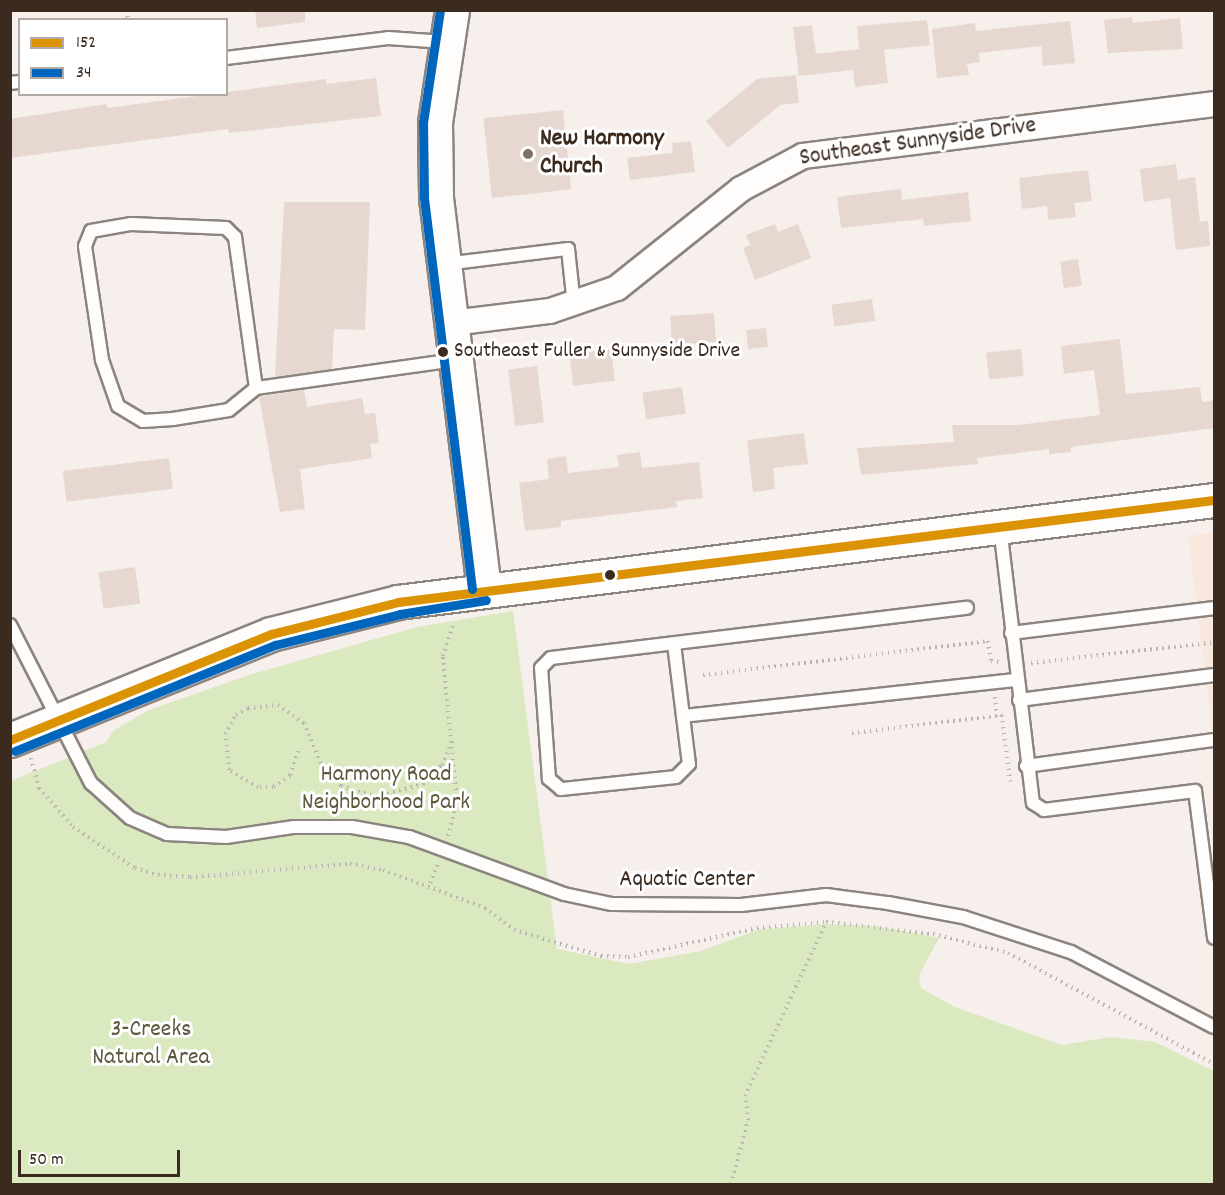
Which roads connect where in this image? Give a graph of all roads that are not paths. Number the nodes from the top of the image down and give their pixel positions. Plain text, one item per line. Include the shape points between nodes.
1 (452, 10) edge
2 (445, 42) junction
3 (228, 58) edge
4 (1215, 104) edge
5 (444, 264) junction
6 (574, 305) junction
7 (452, 322) junction
8 (457, 360) junction
9 (256, 388) junction
10 (1215, 500) edge
11 (999, 525) junction
12 (484, 588) junction
13 (967, 608) dead end
14 (1215, 609) edge
15 (10, 625) edge
16 (1011, 633) junction
17 (674, 644) junction
18 (1215, 675) edge
19 (1016, 680) junction
20 (1019, 700) junction
21 (683, 716) junction
22 (59, 720) junction
23 (10, 740) edge
24 (1215, 741) edge
25 (1026, 766) junction
26 (1215, 938) edge
27 (1215, 1027) edge

1 - 2 main road
2 - 3 lane via 388,38
2 - 5 main road via 434,163
4 - 6 street, Southeast Sunnyside Drive via 803,156 741,189 617,288
5 - 6 lane via 568,249
5 - 7 main road
6 - 7 street, Southeast Sunnyside Drive
7 - 8 main road
8 - 9 lane
8 - 12 main road
9 - 9 lane via 235,237 226,228 131,224 91,231 85,246 102,360 118,406 143,421 173,419 229,410
10 - 11 main road
11 - 12 main road
11 - 16 lane
12 - 22 main road via 398,602 271,634
13 - 17 lane
14 - 16 lane
15 - 22 lane, Aquatic Center
16 - 19 lane
17 - 21 lane
17 - 21 lane via 551,658 541,668 549,779 561,789 676,777 689,764
18 - 20 lane
19 - 20 lane
19 - 21 lane
20 - 25 lane
22 - 23 main road
22 - 27 lane, Aquatic Center via 91,783 111,804 167,834 226,837 294,827 352,827 409,837 564,894 612,904 741,905 826,895 963,917 1071,951
24 - 25 lane
25 - 26 lane via 1033,803 1044,810 1195,791

